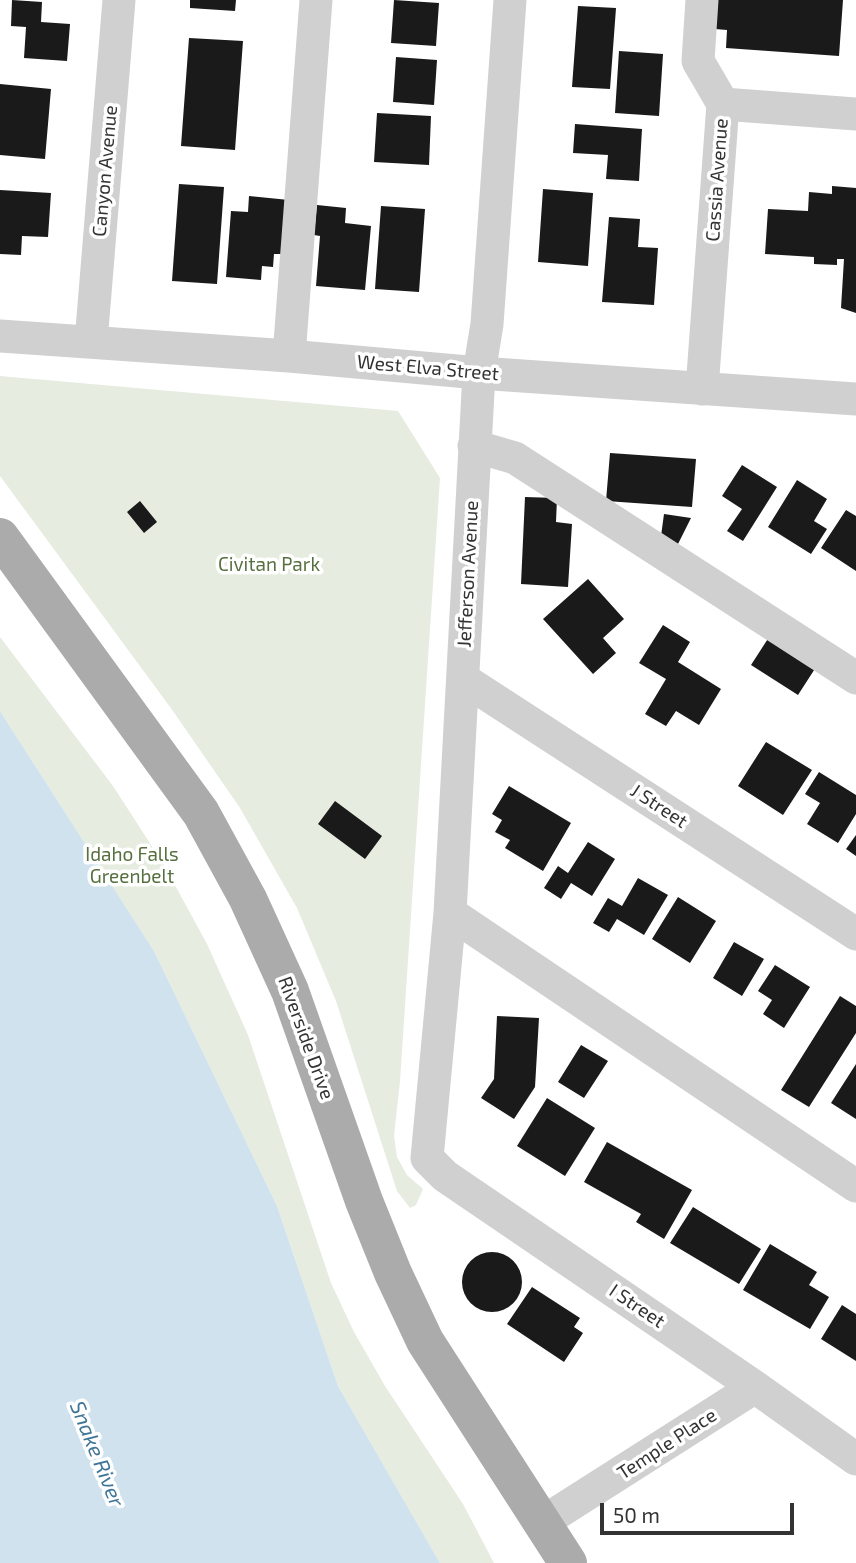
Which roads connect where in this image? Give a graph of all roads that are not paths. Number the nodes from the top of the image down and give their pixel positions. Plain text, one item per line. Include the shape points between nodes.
1 (119, 0) edge
2 (316, 0) edge
3 (510, 0) edge
4 (702, 0) edge
5 (723, 104) junction
6 (856, 114) edge
7 (0, 336) edge
8 (91, 342) junction
9 (289, 356) junction
10 (479, 373) junction
11 (702, 388) junction
12 (856, 399) edge
13 (474, 446) junction
14 (0, 537) edge
15 (856, 678) edge
16 (463, 679) junction
17 (450, 914) junction
18 (856, 934) edge
19 (427, 1148) joint
20 (856, 1186) edge
21 (755, 1387) junction
22 (856, 1459) edge
23 (543, 1522) junction
24 (568, 1563) edge

1 - 8 street, Canyon Avenue
2 - 9 street
3 - 10 street, Jefferson Avenue via 487,324
4 - 5 street via 698,61
5 - 6 street, Cassia Avenue
5 - 11 street, Cassia Avenue
7 - 8 street, West Elva Street
8 - 9 street, West Elva Street
9 - 10 street, West Elva Street
10 - 11 street, West Elva Street
10 - 13 street, Jefferson Avenue
11 - 12 street, West Elva Street
13 - 15 street via 515,458
13 - 16 street, Jefferson Avenue
14 - 23 main road, Riverside Drive via 201,813 242,886 290,991 364,1201 419,1330
16 - 17 street, Jefferson Avenue
16 - 18 street, J Street
17 - 19 street, Jefferson Avenue
17 - 20 street
19 - 21 street, I Street via 427,1158 445,1176
21 - 22 street, I Street
21 - 23 street, Temple Place
23 - 24 main road, Riverside Drive

